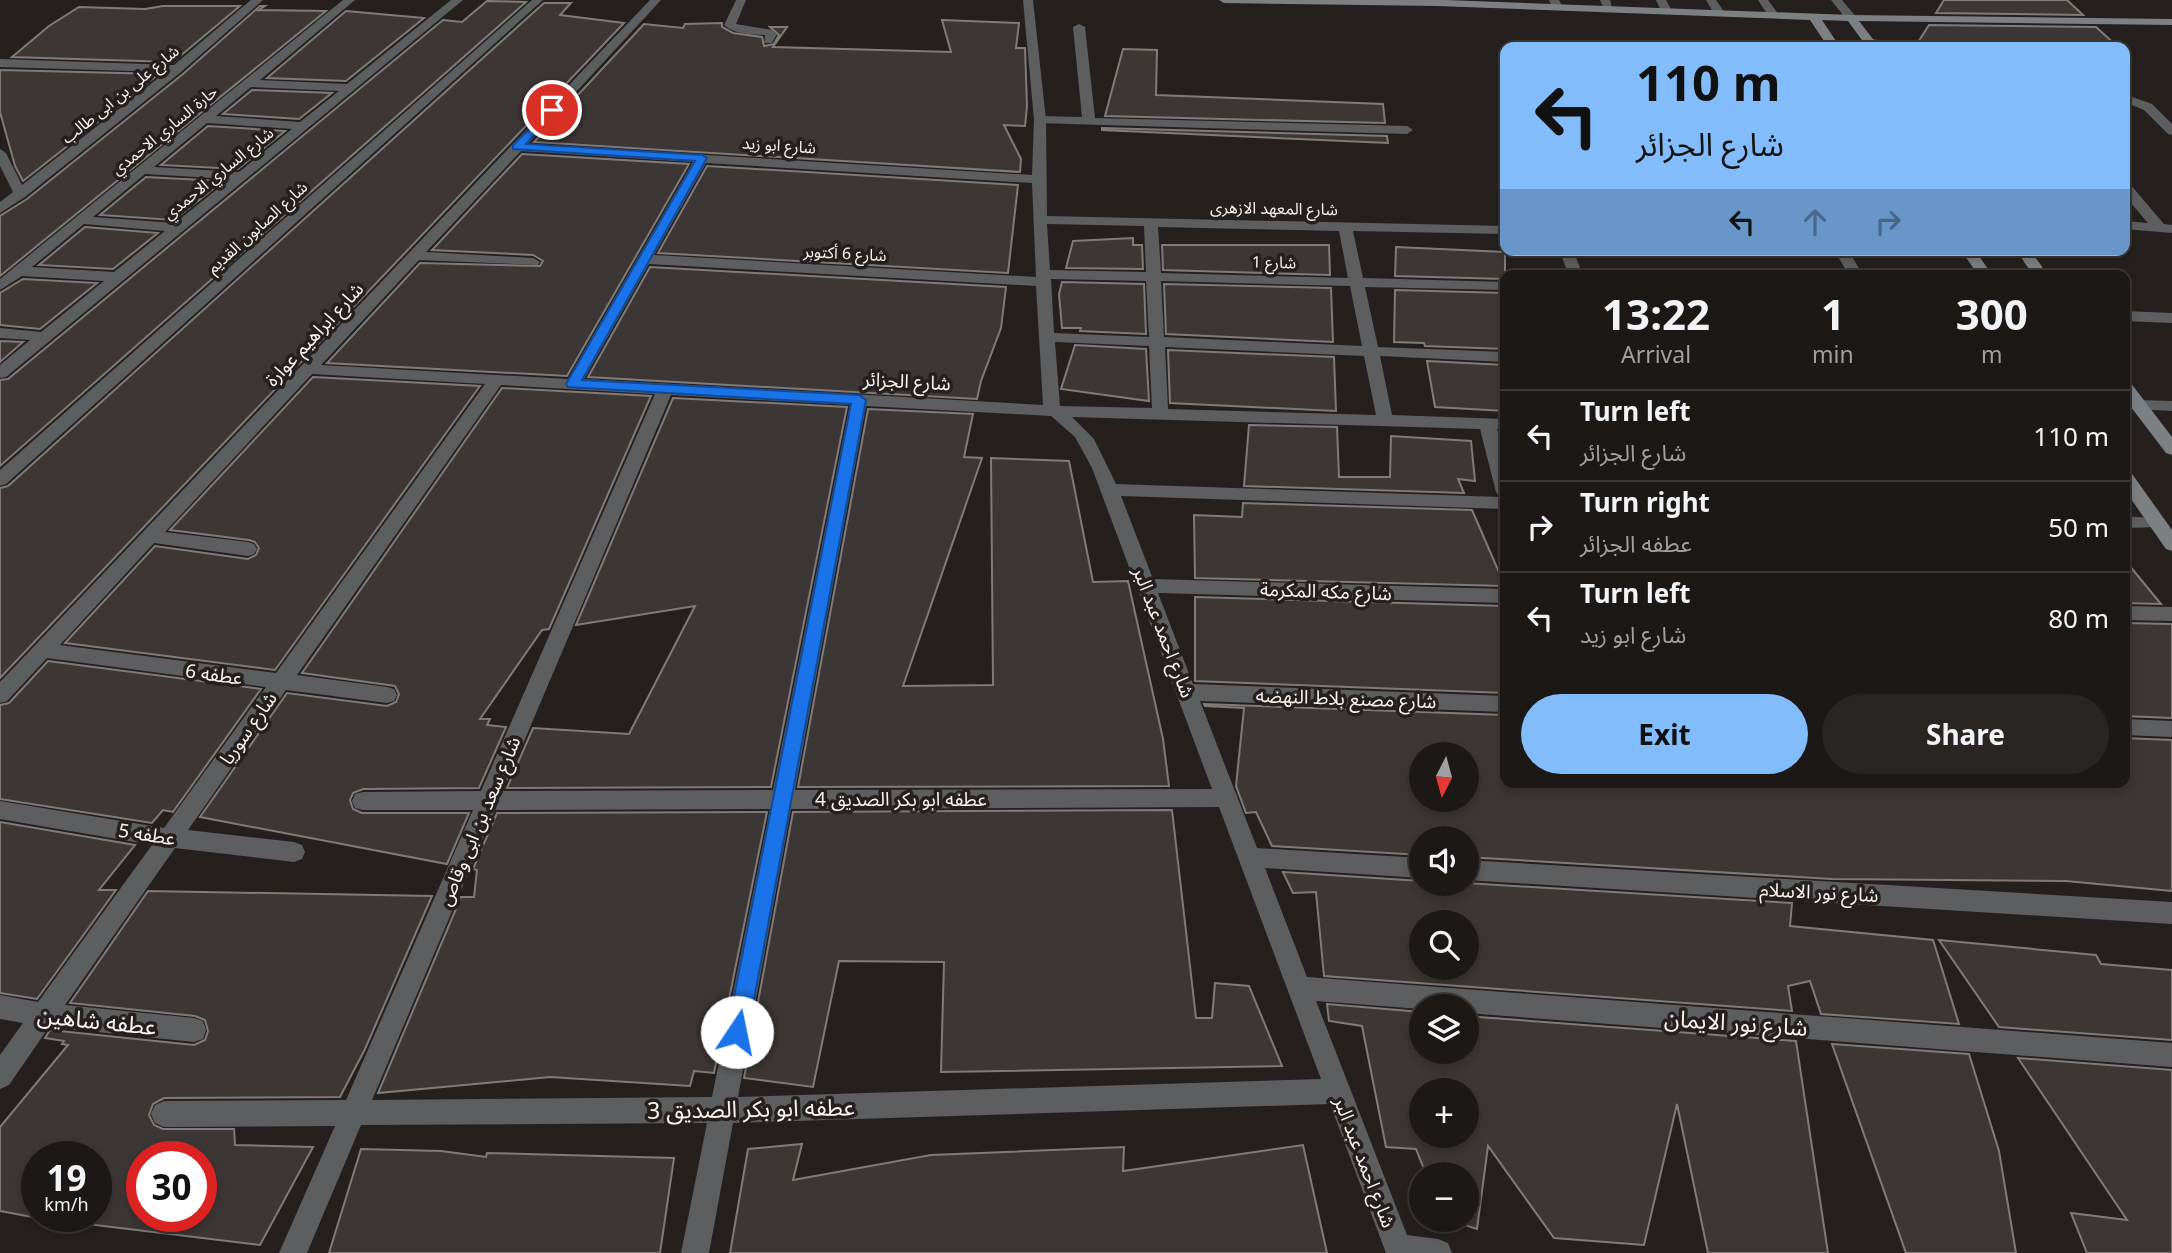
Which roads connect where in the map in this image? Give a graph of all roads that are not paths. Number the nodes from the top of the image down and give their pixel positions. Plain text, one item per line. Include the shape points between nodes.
1 (258, 0) edge
2 (350, 0) edge
3 (458, 0) edge
4 (538, 0) edge
5 (656, 0) edge
6 (741, 0) edge
7 (1028, 0) edge
8 (1224, 0) edge
9 (1260, 0) edge
10 (1711, 0) edge
11 (1763, 0) edge
12 (1836, 0) edge
13 (1314, 1) edge
14 (1372, 1) edge
15 (1436, 1) edge
16 (1497, 3) edge
17 (1555, 4) edge
18 (1607, 5) edge
19 (1663, 6) edge
20 (1719, 13) junction
21 (1773, 15) junction
22 (1814, 17) junction
23 (1851, 18) junction
24 (2172, 22) edge
25 (1079, 27) dead end
26 (768, 41) dead end
27 (1831, 42) edge
28 (1869, 42) edge
29 (0, 62) edge
30 (177, 69) junction
31 (250, 83) junction
32 (351, 88) junction
33 (2130, 101) edge
34 (205, 120) junction
35 (1040, 120) junction
36 (1089, 121) junction
37 (304, 126) junction
38 (1407, 130) dead end
39 (2172, 131) edge
40 (517, 147) junction
41 (0, 153) edge
42 (702, 158) junction
43 (142, 170) junction
44 (242, 176) junction
45 (1038, 179) junction
46 (2130, 192) edge
47 (20, 194) junction
48 (0, 209) edge
49 (80, 220) junction
50 (1041, 220) junction
51 (1151, 223) junction
52 (2130, 225) edge
53 (1345, 227) junction
54 (2165, 227) edge
55 (179, 228) junction
56 (1500, 230) edge
57 (415, 256) junction
58 (644, 259) junction
59 (533, 262) dead end
60 (18, 271) junction
61 (118, 277) junction
62 (1153, 277) junction
63 (1043, 278) junction
64 (1356, 282) junction
65 (0, 286) edge
66 (1500, 286) edge
67 (2130, 316) edge
68 (2172, 318) edge
69 (0, 332) edge
70 (44, 337) junction
71 (1047, 337) junction
72 (1157, 342) junction
73 (1371, 351) junction
74 (1500, 357) edge
75 (307, 369) junction
76 (0, 373) edge
77 (496, 380) junction
78 (573, 384) junction
79 (665, 389) junction
80 (2130, 394) edge
81 (859, 400) junction
82 (2139, 405) junction
83 (2172, 407) edge
84 (1054, 411) junction
85 (1160, 414) junction
86 (1385, 420) junction
87 (1496, 423) edge
88 (2172, 449) edge
89 (1500, 454) edge
90 (0, 480) edge
91 (2130, 483) edge
92 (1110, 490) junction
93 (1500, 503) edge
94 (2130, 522) edge
95 (2158, 523) junction
96 (150, 536) junction
97 (2172, 544) edge
98 (247, 549) dead end
99 (1146, 586) junction
100 (1500, 596) edge
101 (2130, 613) edge
102 (2172, 614) edge
103 (42, 650) junction
104 (280, 683) junction
105 (1187, 692) junction
106 (0, 695) edge
107 (387, 695) dead end
108 (1500, 704) edge
109 (2130, 727) edge
110 (2172, 729) edge
111 (1228, 798) junction
112 (782, 800) junction
113 (363, 801) dead end
114 (488, 801) junction
115 (0, 810) edge
116 (169, 838) junction
117 (294, 852) dead end
118 (1250, 857) junction
119 (1409, 867) edge
120 (1479, 871) edge
121 (2172, 913) edge
122 (1300, 988) junction
123 (0, 1007) edge
124 (44, 1015) junction
125 (194, 1030) dead end
126 (2172, 1055) edge
127 (0, 1076) edge
128 (1338, 1091) junction
129 (723, 1110) junction
130 (353, 1112) junction
131 (164, 1114) dead end
132 (1399, 1250) edge
133 (293, 1253) edge
134 (695, 1253) edge
135 (1438, 1253) edge

1 - 30 street, شارع على بن ابى طالب
2 - 31 street, حارة الساري الاحمدي
3 - 32 street, شارع الساري الاحمدي
4 - 90 street, شارع الصابون القديم
5 - 40 street, شارع ابراهيم عوارة
6 - 26 street via 730,25 768,32
7 - 35 street
8 - 9 main road
9 - 13 main road
10 - 20 street
11 - 21 street
12 - 23 street
13 - 14 main road
14 - 15 main road
15 - 16 main road
16 - 17 main road
17 - 18 main road
18 - 19 main road
19 - 20 main road
20 - 21 main road
21 - 22 main road
22 - 23 main road
22 - 27 main road
23 - 24 main road
23 - 28 main road
25 - 36 street
29 - 30 street
30 - 47 street, شارع على بن ابى طالب
31 - 32 street
31 - 34 street, حارة الساري الاحمدي
32 - 37 street, شارع الساري الاحمدي
33 - 39 street via 2148,107
34 - 37 street
34 - 43 street, حارة الساري الاحمدي
35 - 36 street
35 - 45 street
36 - 38 street
37 - 44 street, شارع الساري الاحمدي
40 - 42 street, شارع ابو زيد
40 - 57 street, شارع ابراهيم عوارة
41 - 47 street
42 - 45 street, شارع ابو زيد
42 - 58 street
43 - 44 street
43 - 49 street, حارة الساري الاحمدي
44 - 55 street, شارع الساري الاحمدي
45 - 50 street
46 - 54 street
47 - 48 street, شارع على بن ابى طالب
49 - 55 street
49 - 60 street, حارة الساري الاحمدي
50 - 51 street, شارع المعهد الازهرى
50 - 63 street
51 - 53 street, شارع المعهد الازهرى
51 - 62 street
52 - 54 street
53 - 56 street, شارع المعهد الازهرى
53 - 64 street
55 - 61 street, شارع الساري الاحمدي
57 - 59 street
57 - 75 street, شارع ابراهيم عوارة
58 - 63 street, شارع 6 أكتوبر
58 - 78 street
60 - 61 street
60 - 65 street, حارة الساري الاحمدي
61 - 70 street, شارع الساري الاحمدي
62 - 63 street, شارع 1
62 - 64 street, شارع 1
62 - 72 street
63 - 71 street
64 - 66 street, شارع 1
64 - 73 street
67 - 68 street
69 - 70 street
70 - 76 street, شارع الساري الاحمدي
71 - 72 street
71 - 84 street
72 - 73 street
72 - 85 street
73 - 74 street
73 - 86 street
75 - 77 street, شارع الجزائر
75 - 96 street, شارع ابراهيم عوارة
77 - 78 street, شارع الجزائر
77 - 104 street, شارع سوريا
78 - 79 street, شارع الجزائر
79 - 81 street, شارع الجزائر
79 - 114 street, شارع سعد بن ابى وقاص
80 - 82 main road
81 - 84 street, شارع الجزائر
81 - 112 street
82 - 83 street
82 - 88 main road
84 - 85 street, شارع الجزائر
84 - 92 street, شارع احمد عبد البر via 1091,447
85 - 86 street, شارع الجزائر
86 - 87 street, شارع الجزائر
87 - 89 street
91 - 95 main road
92 - 93 street
92 - 99 street, شارع احمد عبد البر
94 - 95 street
95 - 97 main road
96 - 98 street
96 - 103 street, شارع ابراهيم عوارة
99 - 100 street, شارع مكه المكرمة
99 - 105 street, شارع احمد عبد البر
101 - 102 street
103 - 104 street, عطفه 6
103 - 106 street, شارع ابراهيم عوارة
104 - 107 street, عطفه 6
104 - 116 street, شارع سوريا
105 - 108 street, شارع مصنع بلاط النهضه
105 - 111 street, شارع احمد عبد البر
109 - 110 street
111 - 112 street, عطفه ابو بكر الصديق 4
111 - 118 street, شارع احمد عبد البر
112 - 114 street, عطفه ابو بكر الصديق 4
112 - 129 street
113 - 114 street, عطفه ابو بكر الصديق 4
114 - 130 street, شارع سعد بن ابى وقاص
115 - 116 street, عطفه 5
116 - 117 street, عطفه 5
116 - 124 street, شارع سوريا
118 - 119 street
118 - 122 street, شارع احمد عبد البر
120 - 121 street, شارع نور الاسلام
122 - 126 street, شارع نور الايمان
122 - 128 street, شارع احمد عبد البر
123 - 124 street, عطفه شاهين
124 - 125 street, عطفه شاهين
124 - 127 street, شارع سوريا
128 - 129 street, عطفه ابو بكر الصديق 3
128 - 132 street, شارع احمد عبد البر
129 - 130 street, عطفه ابو بكر الصديق 3
129 - 134 street
130 - 131 street, عطفه ابو بكر الصديق 3
130 - 133 street, شارع سعد بن ابى وقاص
132 - 135 street

